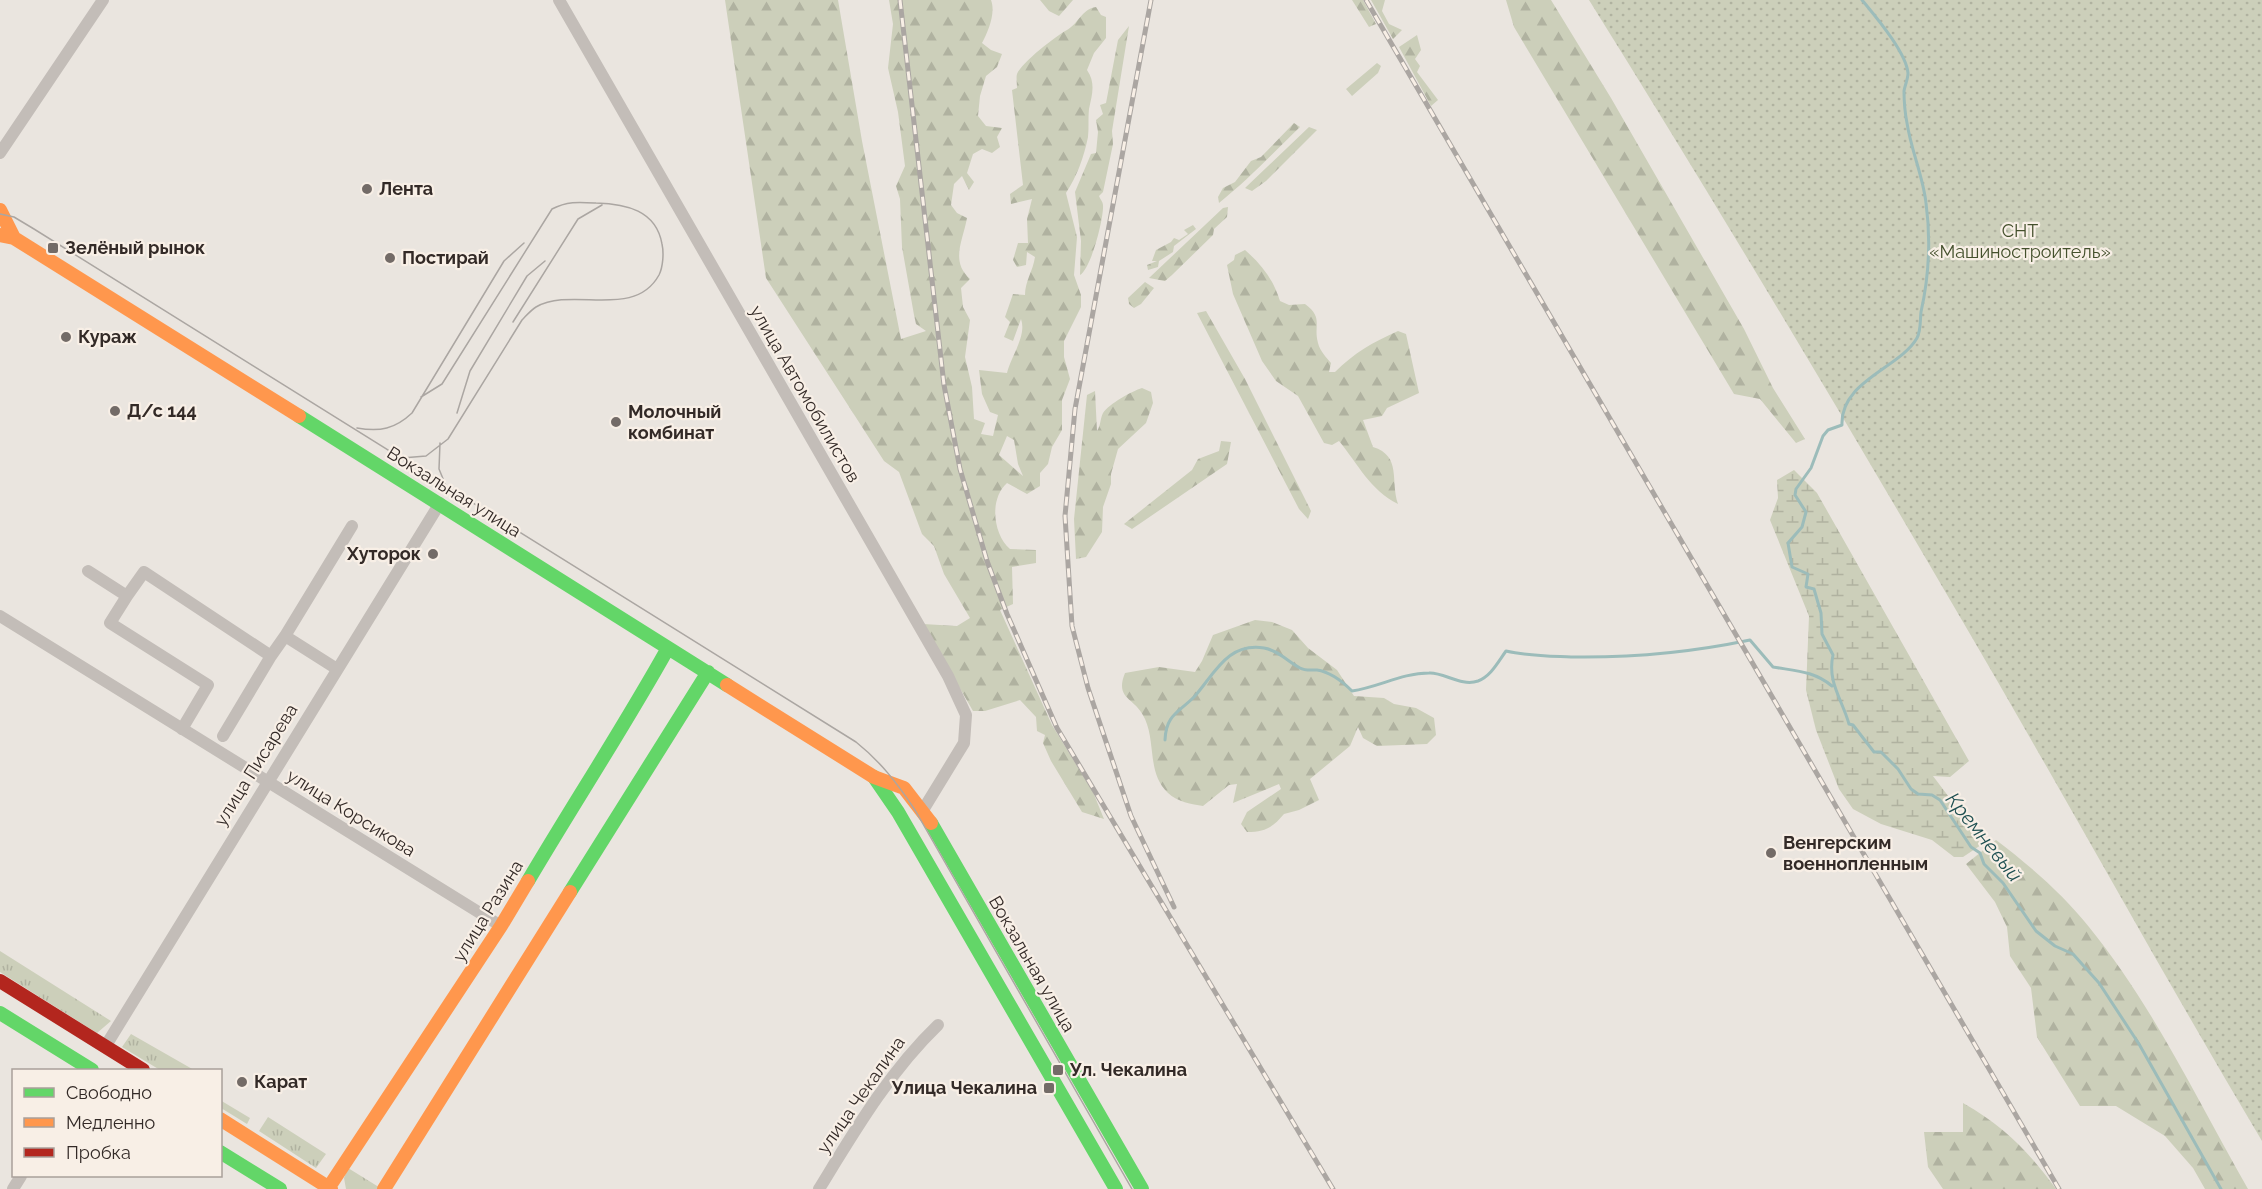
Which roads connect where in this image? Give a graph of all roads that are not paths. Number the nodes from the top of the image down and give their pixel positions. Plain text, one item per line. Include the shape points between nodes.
1 (103, 0) edge
2 (559, 0) edge
3 (0, 153) edge
4 (0, 210) edge
5 (0, 235) edge
6 (14, 238) junction
7 (440, 503) junction
8 (352, 526) dead end
9 (88, 571) dead end
10 (127, 596) junction
11 (0, 616) edge
12 (285, 636) junction
13 (668, 648) junction
14 (271, 656) junction
15 (337, 669) junction
16 (708, 672) junction
17 (182, 729) junction
18 (223, 736) dead end
19 (874, 777) junction
20 (267, 782) junction
21 (923, 810) junction
22 (501, 926) junction
23 (0, 981) edge
24 (0, 1013) edge
25 (938, 1024) dead end
26 (105, 1047) junction
27 (90, 1069) edge
28 (140, 1069) edge
29 (222, 1120) edge
30 (222, 1153) edge
31 (329, 1188) edge
32 (280, 1189) edge
33 (384, 1189) edge
34 (819, 1189) edge
35 (1116, 1189) edge
36 (1142, 1189) edge

1 - 3 street
2 - 21 street, улица Автомобилистов via 948,676 966,716 963,743
4 - 6 main road
5 - 6 main road, Вокзальная улица
6 - 7 main road, Вокзальная улица
7 - 13 main road, Вокзальная улица
7 - 15 street, улица Писарева
8 - 12 street
9 - 10 street
10 - 14 street via 144,572
10 - 17 street via 110,623 208,685
11 - 17 street, улица Корсикова
12 - 14 street
12 - 15 street
13 - 16 main road, Вокзальная улица
13 - 22 main road, улица Разина via 626,724
14 - 18 street
15 - 20 street, улица Писарева
16 - 19 main road, Вокзальная улица
16 - 33 main road
17 - 20 street, улица Корсикова
19 - 21 main road, Вокзальная улица via 904,788
19 - 35 main road, Вокзальная улица
20 - 22 street, улица Корсикова
20 - 26 street, улица Писарева
21 - 36 main road, Вокзальная улица
22 - 31 main road, улица Разина
23 - 26 main road
24 - 27 main road
25 - 34 street, улица Чекалина via 913,1049
26 - 28 main road
29 - 31 main road
30 - 32 main road

